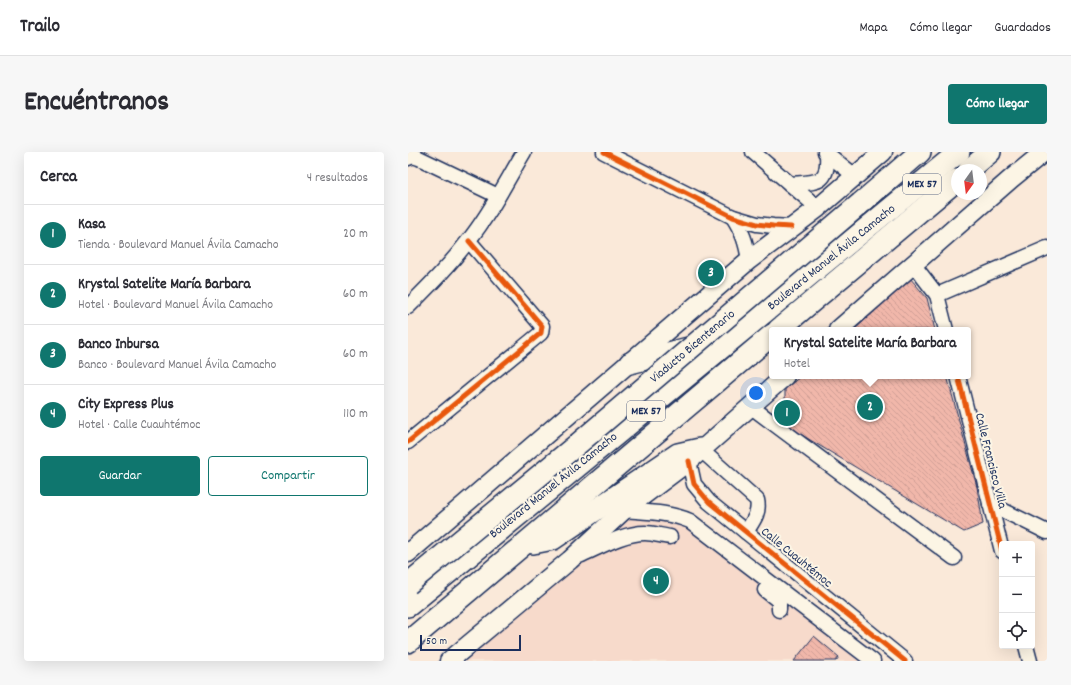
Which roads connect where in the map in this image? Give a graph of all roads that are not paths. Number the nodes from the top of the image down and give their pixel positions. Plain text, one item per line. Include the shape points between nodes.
1 (524, 152) edge
2 (604, 152) edge
3 (753, 152) edge
4 (883, 152) edge
5 (920, 152) edge
6 (959, 152) edge
7 (990, 152) edge
8 (1044, 152) edge
9 (826, 153) edge
10 (408, 158) edge
11 (976, 164) edge
12 (855, 176) junction
13 (790, 184) junction
14 (951, 185) edge
15 (498, 196) junction
16 (818, 208) junction
17 (733, 217) junction
18 (791, 227) junction
19 (469, 240) junction
20 (1047, 248) edge
21 (749, 260) junction
22 (913, 264) junction
23 (937, 295) junction
24 (408, 307) edge
25 (782, 327) edge
26 (841, 327) edge
27 (945, 327) edge
28 (739, 335) junction
29 (769, 338) edge
30 (630, 364) junction
31 (782, 379) edge
32 (959, 379) edge
33 (750, 406) junction
34 (408, 442) edge
35 (695, 455) junction
36 (990, 504) junction
37 (624, 510) junction
38 (746, 532) junction
39 (1047, 532) edge
40 (670, 537) dead end
41 (999, 541) edge
42 (523, 546) junction
43 (408, 553) edge
44 (732, 554) junction
45 (954, 558) dead end
46 (570, 560) junction
47 (408, 584) edge
48 (408, 606) edge
49 (779, 610) dead end
50 (408, 642) edge
51 (1027, 649) edge
52 (902, 660) edge
53 (449, 661) edge
54 (873, 661) edge
55 (1030, 661) edge

1 - 15 street
2 - 17 street
3 - 13 street
4 - 12 main road
5 - 47 highway, Viaducto Bicentenario, bridge via 579,444
6 - 28 highway, Boulevard Manuel Ávila Camacho / MEX 57
7 - 11 highway
8 - 22 main road
9 - 12 street
9 - 13 street via 827,171 822,178 814,182
10 - 15 street via 419,158
12 - 16 main road
13 - 16 street
14 - 25 highway, Boulevard Manuel Ávila Camacho / MEX 57
15 - 19 street
16 - 18 main road
17 - 18 street via 757,224
17 - 21 street via 747,243
18 - 21 main road
19 - 24 street
19 - 34 street via 542,326 542,330
20 - 23 street
21 - 30 main road
22 - 23 street
22 - 26 main road
23 - 27 street
28 - 30 highway
28 - 48 highway, Boulevard Manuel Ávila Camacho / MEX 57
29 - 42 highway, Boulevard Manuel Ávila Camacho / MEX 57
30 - 43 main road
31 - 33 main road
32 - 36 street, Calle Francisco Villa
33 - 35 main road
33 - 45 street
35 - 37 main road
35 - 38 street, Calle Cuauhtémoc via 694,484 709,502
35 - 38 street via 757,500 759,508 756,517
35 - 42 highway via 678,454 553,539
36 - 39 street
36 - 41 street, Calle Francisco Villa
37 - 44 street via 679,516 690,521
37 - 46 main road
38 - 52 street, Calle Cuauhtémoc
40 - 46 street via 646,533 632,535 614,540
42 - 50 highway, Boulevard Manuel Ávila Camacho / MEX 57
44 - 49 street via 737,566 780,602
44 - 54 street
46 - 53 main road
51 - 55 street

